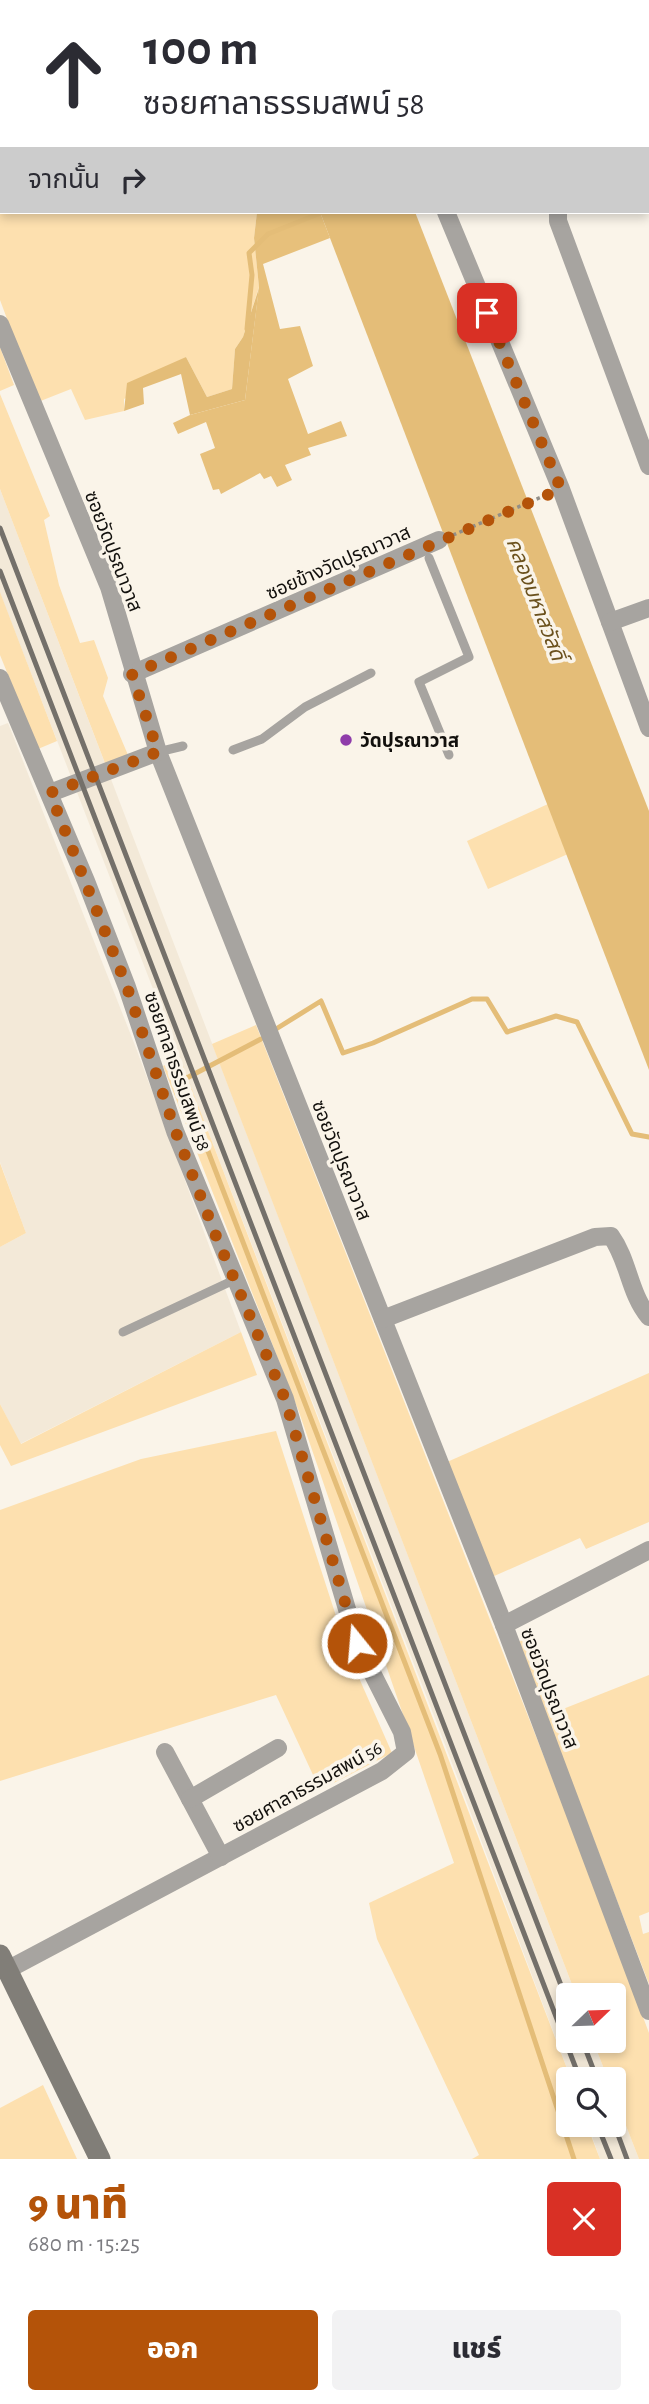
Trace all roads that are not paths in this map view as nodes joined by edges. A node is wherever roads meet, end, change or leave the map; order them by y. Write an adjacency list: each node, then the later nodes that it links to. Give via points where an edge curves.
1 (447, 214): 8 (street, via 554,492)
2 (558, 214): 4 (street)
3 (0, 324): 10 (street, ซอยวัดปุรณาวาส, via 109,587)
4 (649, 466)
5 (439, 540): 10 (street, ซอยข้างวัดปุรณาวาส)
6 (429, 558): 16 (lane, via 469,657 419,682)
7 (649, 608): 8 (street)
8 (610, 622): 12 (street)
9 (371, 673): 14 (lane, via 305,706 262,739)
10 (132, 674): 15 (street, ซอยวัดปุรณาวาส)
11 (0, 678): 17 (street, ซอยศาลาธรรมสพน์ 58)
12 (649, 728)
13 (183, 746): 15 (lane)
14 (233, 750)
15 (158, 752): 17 (street); 20 (street, ซอยวัดปุรณาวาส)
16 (449, 755)
17 (50, 793): 18 (street, ซอยศาลาธรรมสพน์ 58, via 127,987 175,1130)
18 (233, 1280): 21 (lane); 22 (street, ซอยศาลาธรรมสพน์ 58)
19 (649, 1317): 20 (street, via 637,1302 621,1250 611,1236 596,1237)
20 (383, 1319): 24 (street, ซอยวัดปุรณาวาส)
21 (123, 1332)
22 (285, 1399): 28 (street, ซอยศาลาธรรมสพน์ 56, via 357,1643 402,1732 406,1752 382,1771)
23 (649, 1550): 24 (street)
24 (504, 1625): 30 (street, ซอยวัดปุรณาวาส)
25 (278, 1748): 27 (street)
26 (165, 1752): 27 (street)
27 (190, 1799): 28 (street)
28 (221, 1857): 29 (street, ซอยศาลาธรรมสพน์ 56)
29 (3, 1962): 31 (street)
30 (649, 2011)
31 (100, 2159)

